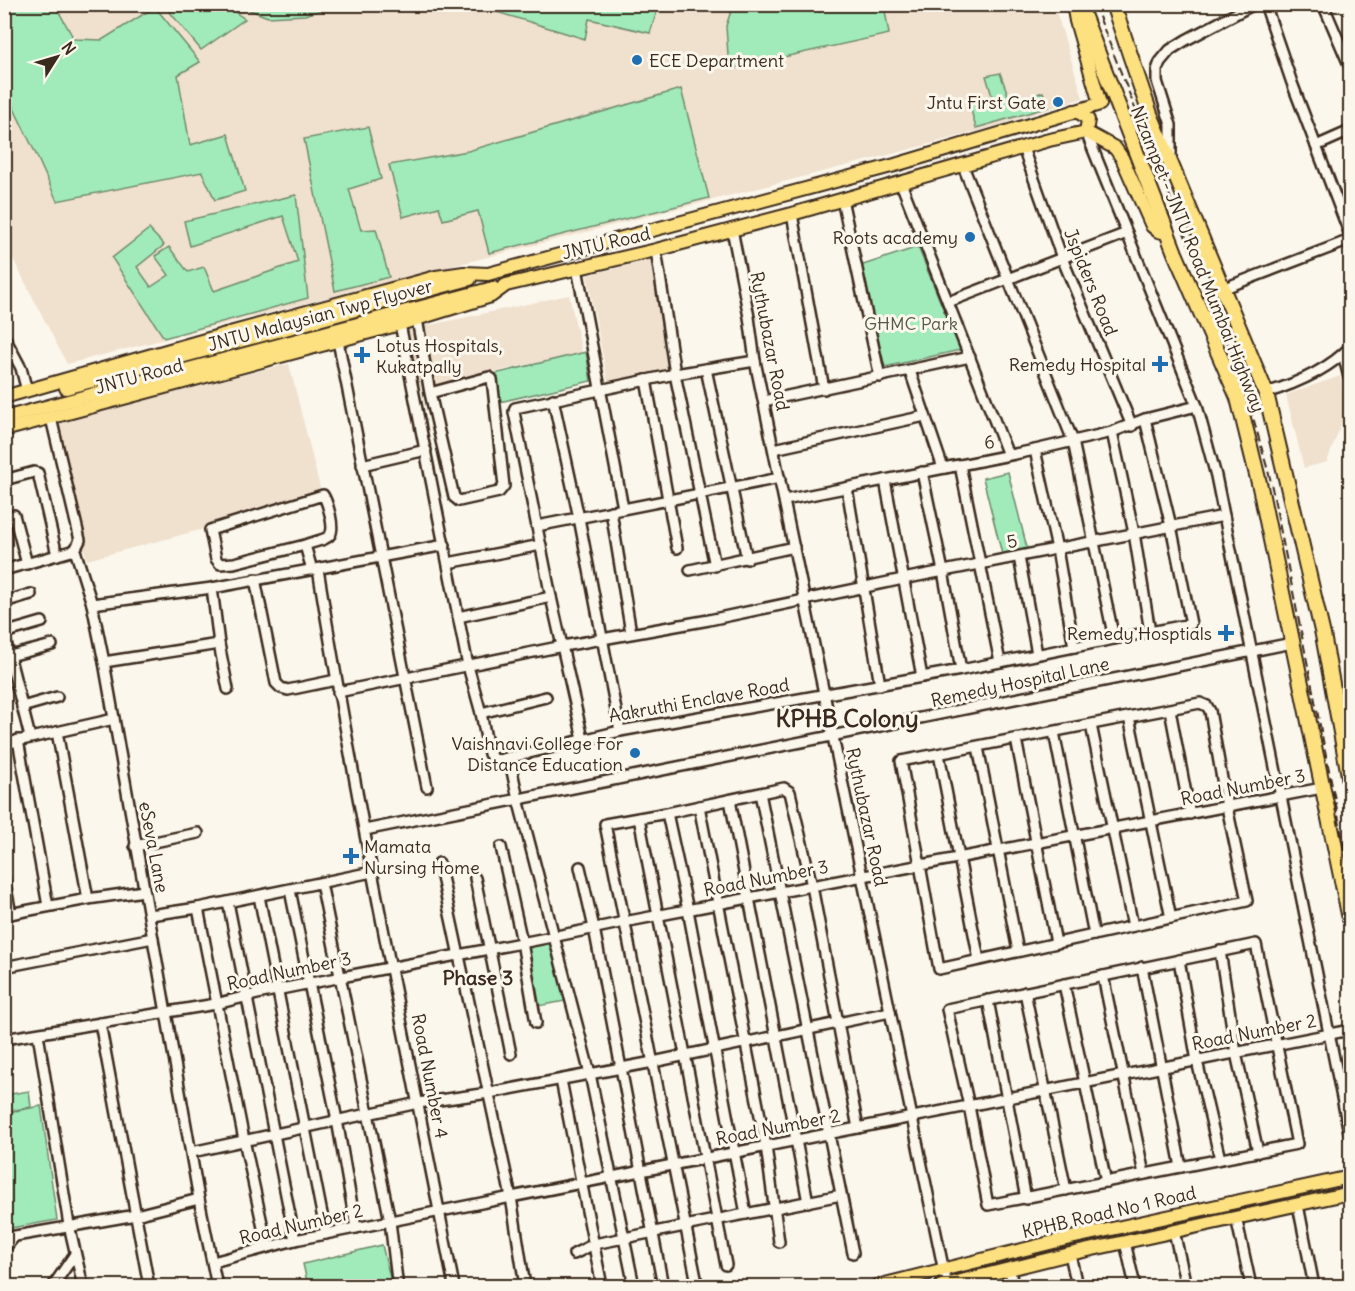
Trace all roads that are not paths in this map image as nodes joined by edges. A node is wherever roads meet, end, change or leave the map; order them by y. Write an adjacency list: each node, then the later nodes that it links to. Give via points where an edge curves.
1 (1073, 4): 8 (main road, JNTU Road, via 1100,104)
2 (1079, 4): 22 (highway, Nizampet - JNTU Road Mumbai Highway)
3 (1113, 4): 14 (highway, Nizampet - JNTU Road Mumbai Highway, via 1135,74)
4 (1254, 4): 14 (street, via 1178,45 1160,62 1157,81 1172,125)
5 (1265, 4): 11 (street)
6 (1323, 4): 7 (street)
7 (1350, 67)
8 (1074, 111): 9 (main road, via 1086,117); 13 (main road, JNTU Road)
9 (1086, 132): 12 (main road, JNTU Road); 21 (street); 22 (main road, via 1115,148 1152,226)
10 (1350, 132): 11 (street)
11 (1316, 146): 23 (street)
12 (1023, 148): 15 (main road, JNTU Road); 26 (street, Jspiders Road)
13 (936, 153): 16 (main road); 28 (main road, JNTU Road)
14 (1171, 164): 31 (highway, Nizampet - JNTU Road Mumbai Highway)
15 (963, 166): 16 (main road, JNTU Road); 29 (street)
16 (941, 172): 17 (main road, JNTU Road)
17 (901, 183): 18 (main road, JNTU Road); 32 (street)
18 (842, 199): 19 (main road, JNTU Road); 43 (street)
19 (792, 214): 20 (main road, JNTU Road); 47 (street)
20 (732, 229): 25 (main road, JNTU Road); 39 (street, Rythubazar Road)
21 (1127, 233): 26 (street); 55 (street)
22 (1168, 233): 75 (highway, Nizampet - JNTU Road Mumbai Highway, via 1238,398)
23 (1350, 235)
24 (1350, 240): 31 (street)
25 (656, 250): 27 (main road, JNTU Road); 42 (street)
26 (1062, 258): 29 (street); 60 (street, Jspiders Road)
27 (577, 268): 30 (main road, JNTU Road); 46 (street)
28 (488, 274): 48 (main road, JNTU Road, via 436,277); 54 (main road, JNTU Malaysian Twp Flyover)
29 (1007, 279): 32 (street); 63 (street)
30 (506, 285): 33 (main road, JNTU Road, via 491,296); 57 (main road, JNTU Malaysian Twp Flyover)
31 (1222, 289): 50 (highway, Nizampet - JNTU Road Mumbai Highway)
32 (948, 302): 38 (street)
33 (417, 319): 34 (main road, JNTU Road); 49 (street)
34 (400, 324): 36 (main road, JNTU Road); 65 (street)
35 (4, 336): 48 (street, via 21,368)
36 (338, 341): 58 (main road, JNTU Road); 68 (street)
37 (1347, 351): 45 (street); 50 (street, via 1325,366)
38 (970, 357): 41 (street); 67 (street)
39 (755, 361): 40 (street); 53 (street, Rythubazar Road)
40 (706, 369): 42 (street); 76 (street)
41 (910, 371): 43 (street); 56 (street)
42 (675, 374): 44 (street); 78 (street)
43 (880, 377): 47 (street)
44 (646, 380): 46 (street); 79 (street)
45 (1350, 381)
46 (600, 389): 52 (street); 82 (street)
47 (824, 389): 53 (street)
48 (27, 391): 51 (main road, JNTU Road)
49 (430, 393): 49 (street, via 454,496 459,501 499,492 504,486 492,379)
50 (1266, 393): 71 (highway, Nizampet - JNTU Road Mumbai Highway)
51 (4, 397)
52 (553, 399): 86 (street); 87 (street, via 520,406 514,412)
53 (764, 401): 64 (street, Rythubazar Road)
54 (4, 405)
55 (1197, 406): 59 (street, 6); 85 (street)
56 (925, 416): 64 (street); 69 (street)
57 (4, 418)
58 (51, 418): 61 (main road, JNTU Road); 97 (street, eSeva Lane, via 80,540)
59 (1145, 419): 60 (street, 6); 88 (street)
60 (1132, 426): 62 (street, 6)
61 (4, 430)
62 (1112, 432): 63 (street, 6); 89 (street)
63 (1073, 441): 66 (street, 6); 90 (street)
64 (774, 449): 72 (street, Rythubazar Road)
65 (426, 450): 68 (street); 92 (street)
66 (1035, 450): 67 (street, 6); 96 (street)
67 (1008, 455): 69 (street, 6)
68 (362, 465): 99 (street)
69 (943, 468): 70 (street, 6); 103 (street, via 960,465)
70 (922, 472): 74 (street, 6); 109 (street)
71 (1285, 476): 75 (highway, via 1277,486); 81 (highway, Nizampet - JNTU Road Mumbai Highway)
72 (780, 478): 76 (street); 80 (street, Rythubazar Road)
73 (4, 480): 98 (street, via 38,473)
74 (885, 480): 77 (street, 6); 111 (street)
75 (1260, 487): 81 (highway, Nizampet - JNTU Road Mumbai Highway)
76 (732, 488): 78 (street); 101 (street)
77 (848, 488): 80 (street, 6); 112 (street)
78 (701, 494): 79 (street); 105 (street)
79 (669, 499): 82 (street); 95 (street)
80 (785, 500): 94 (street, Rythubazar Road)
81 (1278, 507): 127 (highway, Nizampet - JNTU Road Mumbai Highway); 163 (highway, Nizampet - JNTU Road Mumbai Highway, via 1323,635)
82 (623, 508): 83 (street)
83 (611, 511): 86 (street); 122 (street)
84 (14, 515): 104 (street)
85 (1224, 516): 88 (street, 5); 131 (street)
86 (579, 518): 87 (street); 124 (street)
87 (537, 526): 93 (street)
88 (1171, 526): 89 (street, 5); 121 (street, Aakruthi Enclave Road, via 1191,624)
89 (1134, 533): 90 (street, 5); 121 (street)
90 (1095, 541): 96 (street, 5); 125 (street)
91 (305, 545): 91 (street, via 219,564 210,530 323,495 332,533); 107 (street, Road Number 4)
92 (445, 545): 99 (street); 102 (street)
93 (541, 545): 102 (street); 115 (street)
94 (794, 547): 101 (street); 116 (street, Rythubazar Road)
95 (677, 548)
96 (1057, 549): 100 (street, 5); 130 (street)
97 (75, 550): 98 (street); 118 (street, eSeva Lane)
98 (57, 555): 104 (street)
99 (381, 557): 107 (street); 139 (street)
100 (1019, 557): 103 (street, 5); 132 (street)
101 (747, 559): 105 (street)
102 (448, 563): 119 (street)
103 (982, 563): 109 (street, 5); 135 (street)
104 (27, 564): 106 (street)
105 (715, 566): 108 (street)
106 (4, 570)
107 (315, 570): 110 (street); 140 (street, Road Number 4)
108 (690, 570)
109 (943, 571): 111 (street, 5); 137 (street)
110 (255, 579): 113 (street); 140 (street, via 276,683 288,690)
111 (903, 579): 112 (street, 5); 138 (street)
112 (863, 587): 116 (street, 5); 141 (street)
113 (212, 588): 118 (street); 126 (street)
114 (32, 594): 117 (street)
115 (551, 597): 119 (street); 129 (street)
116 (805, 599): 122 (street, 5); 144 (street, Rythubazar Road)
117 (4, 602)
118 (92, 604): 134 (street, eSeva Lane)
119 (458, 617): 136 (street)
120 (42, 622): 123 (street)
121 (1150, 632): 125 (street, Aakruthi Enclave Road)
122 (631, 633): 124 (street, 5)
123 (4, 634): 133 (street)
124 (601, 639): 129 (street, 5); 153 (street)
125 (1114, 639): 130 (street, Aakruthi Enclave Road)
126 (219, 644): 134 (street); 142 (street)
127 (1292, 644): 131 (street, Remedy Hospital Lane); 168 (highway, Nizampet - JNTU Road Mumbai Highway)
128 (52, 645): 133 (street)
129 (563, 646): 136 (street, 5); 158 (street)
130 (1074, 647): 132 (street, Aakruthi Enclave Road)
131 (1251, 651): 156 (street, Remedy Hospital Lane); 170 (street)
132 (1037, 654): 135 (street, Aakruthi Enclave Road)
133 (10, 656): 147 (street)
134 (104, 662): 151 (street, eSeva Lane)
135 (1000, 662): 137 (street, Aakruthi Enclave Road)
136 (468, 666): 139 (street, 5); 149 (street)
137 (961, 670): 138 (street, Aakruthi Enclave Road)
138 (922, 677): 141 (street, Aakruthi Enclave Road)
139 (405, 678): 143 (street, 5); 167 (street)
140 (336, 680): 143 (street, Road Number 4)
141 (880, 685): 144 (street, Aakruthi Enclave Road)
142 (228, 689)
143 (338, 692): 180 (street, Road Number 4)
144 (824, 695): 153 (street, Aakruthi Enclave Road); 156 (street, Rythubazar Road)
145 (57, 697): 147 (street)
146 (546, 697): 149 (street)
147 (22, 707): 157 (street)
148 (1170, 710): 150 (street); 174 (street, via 1200,704 1210,711); 176 (street)
149 (481, 713): 165 (street, via 490,757)
150 (1129, 717): 152 (street); 178 (street)
151 (114, 719): 154 (street); 184 (street, eSeva Lane)
152 (1091, 725): 155 (street); 179 (street)
153 (620, 731): 158 (street, Aakruthi Enclave Road)
154 (57, 732): 157 (street); 202 (street)
155 (1054, 732): 159 (street); 182 (street)
156 (833, 736): 171 (street, Remedy Hospital Lane); 192 (street, Rythubazar Road)
157 (30, 737): 160 (street)
158 (583, 739): 165 (street, Aakruthi Enclave Road)
159 (1016, 739): 162 (street); 183 (street)
160 (18, 740): 161 (street); 205 (street)
161 (4, 744)
162 (978, 747): 164 (street); 186 (street)
163 (1347, 748): 166 (highway, Nizampet - JNTU Road Mumbai Highway)
164 (939, 754): 187 (street); 189 (street, via 901,761)
165 (509, 757): 171 (street)
166 (1350, 782)
167 (427, 787)
168 (1322, 788): 170 (street, Road Number 3); 212 (highway, Nizampet - JNTU Road Mumbai Highway)
169 (760, 794): 172 (street); 196 (street, via 784,788 790,792); 199 (street)
170 (1282, 796): 174 (street, Road Number 3); 247 (street)
171 (518, 799): 180 (street, Remedy Hospital Lane); 217 (street)
172 (730, 800): 173 (street); 201 (street)
173 (699, 806): 175 (street); 204 (street)
174 (1227, 807): 176 (street, Road Number 3); 211 (street, via 1247,901)
175 (667, 813): 177 (street); 207 (street)
176 (1190, 813): 178 (street, Road Number 3)
177 (639, 818): 210 (street); 213 (street, via 604,824)
178 (1150, 821): 179 (street, Road Number 3); 211 (street)
179 (1113, 829): 182 (street, Road Number 3); 214 (street)
180 (365, 830): 191 (street, Road Number 4)
181 (198, 833): 184 (street)
182 (1075, 836): 183 (street, Road Number 3); 216 (street)
183 (1037, 843): 186 (street, Road Number 3); 220 (street)
184 (135, 846): 198 (street, eSeva Lane)
185 (501, 847): 219 (street)
186 (998, 850): 187 (street, Road Number 3); 222 (street)
187 (959, 858): 189 (street, Road Number 3); 225 (street)
188 (439, 863): 224 (street)
189 (921, 866): 192 (street, Road Number 3); 225 (street, via 939,969)
190 (580, 867): 215 (street)
191 (372, 872): 195 (street); 227 (street, Road Number 4)
192 (862, 877): 196 (street, Road Number 3); 240 (street, Rythubazar Road)
193 (4, 878): 208 (street)
194 (475, 878): 221 (street)
195 (321, 884): 197 (street); 231 (street)
196 (812, 886): 199 (street, Road Number 3); 243 (street)
197 (290, 890): 200 (street); 232 (street)
198 (144, 891): 202 (street); 209 (street, eSeva Lane)
199 (780, 892): 201 (street, Road Number 3); 244 (street)
200 (259, 896): 203 (street); 234 (street)
201 (750, 898): 204 (street, Road Number 3); 248 (street)
202 (88, 899): 205 (street)
203 (228, 902): 206 (street); 236 (street)
204 (720, 904): 207 (street, Road Number 3); 250 (street)
205 (48, 906): 208 (street)
206 (198, 908): 209 (street); 238 (street, Road Number 3)
207 (688, 910): 210 (street, Road Number 3); 252 (street)
208 (8, 915)
209 (150, 915): 218 (street, eSeva Lane)
210 (657, 916): 213 (street, Road Number 3); 255 (street)
211 (1171, 918): 214 (street)
212 (1350, 919)
213 (624, 922): 215 (street, Road Number 3); 257 (street)
214 (1134, 926): 216 (street)
215 (594, 928): 217 (street, Road Number 3); 259 (street)
216 (1094, 935): 220 (street)
217 (555, 937): 219 (street, Road Number 3); 260 (street)
218 (153, 938): 228 (street); 239 (street, eSeva Lane)
219 (522, 942): 221 (street, Road Number 3); 242 (street)
220 (1056, 943): 222 (street)
221 (489, 948): 224 (street, Road Number 3); 254 (street)
222 (1018, 951): 225 (street)
223 (1220, 951): 226 (street); 251 (street, via 1256,944); 253 (street)
224 (458, 954): 227 (street, Road Number 3); 265 (street)
225 (979, 960)
226 (1179, 960): 229 (street); 256 (street)
227 (392, 966): 231 (street, Road Number 3); 267 (street, Road Number 4)
228 (4, 967)
229 (1142, 968): 230 (street); 258 (street)
230 (1103, 976): 233 (street); 261 (street)
231 (339, 978): 232 (street, Road Number 3); 269 (street)
232 (309, 983): 234 (street, Road Number 3); 271 (street)
233 (1064, 984): 235 (street); 263 (street)
234 (278, 989): 236 (street, Road Number 3); 272 (street)
235 (1025, 992): 237 (street); 264 (street)
236 (248, 995): 238 (street, Road Number 3); 274 (street)
237 (988, 1000): 266 (street); 268 (street, via 947,1009)
238 (216, 1004): 239 (street, Road Number 3); 277 (street, Road Number 3)
239 (165, 1012): 241 (street, Road Number 3); 280 (street, eSeva Lane)
240 (890, 1012): 243 (street); 270 (street, Rythubazar Road)
241 (100, 1023): 246 (street, Road Number 3); 304 (street)
242 (536, 1023)
243 (838, 1023): 244 (street); 273 (street)
244 (808, 1029): 248 (street); 275 (street)
245 (1350, 1030): 247 (street, Road Number 2)
246 (38, 1034): 249 (street, Road Number 3); 308 (street)
247 (1331, 1034): 251 (street, Road Number 2); 276 (street)
248 (776, 1036): 250 (street); 278 (street)
249 (4, 1039)
250 (746, 1042): 252 (street); 279 (street)
251 (1277, 1045): 253 (street, Road Number 2); 282 (street, via 1298,1142)
252 (715, 1050): 255 (street); 281 (street)
253 (1236, 1053): 256 (street, Road Number 2); 282 (street)
254 (511, 1054)
255 (685, 1056): 257 (street); 283 (street)
256 (1197, 1061): 258 (street, Road Number 2); 284 (street)
257 (653, 1062): 259 (street); 285 (street)
258 (1162, 1067): 261 (street, Road Number 2); 286 (street)
259 (622, 1068): 260 (street); 287 (street)
260 (590, 1074): 262 (street); 289 (street)
261 (1124, 1075): 263 (street, Road Number 2); 288 (street)
262 (561, 1080): 265 (street); 292 (street)
263 (1085, 1083): 264 (street, Road Number 2); 291 (street)
264 (1045, 1091): 266 (street, Road Number 2); 293 (street)
265 (489, 1093): 267 (street); 296 (street)
266 (1006, 1098): 268 (street, Road Number 2); 298 (street)
267 (418, 1103): 269 (street); 302 (street, Road Number 4)
268 (969, 1106): 270 (street, Road Number 2); 298 (street, via 988,1205)
269 (368, 1114): 271 (street); 307 (street)
270 (912, 1117): 273 (street, Road Number 2); 328 (street, Rythubazar Road)
271 (337, 1120): 272 (street); 310 (street)
272 (306, 1127): 274 (street); 313 (street)
273 (858, 1128): 275 (street, Road Number 2)
274 (275, 1134): 277 (street); 316 (street)
275 (829, 1134): 278 (street, Road Number 2); 295 (street)
276 (1350, 1137)
277 (244, 1140): 280 (street); 320 (street, Road Number 3)
278 (796, 1140): 279 (street, Road Number 2); 299 (street)
279 (766, 1146): 281 (street, Road Number 2); 301 (street)
280 (192, 1152): 297 (street, eSeva Lane)
281 (735, 1152): 283 (street, Road Number 2); 303 (street)
282 (1258, 1152): 284 (street)
283 (705, 1158): 285 (street, Road Number 2); 306 (street)
284 (1220, 1159): 286 (street)
285 (674, 1165): 287 (street, Road Number 2); 309 (street)
286 (1181, 1167): 288 (street)
287 (642, 1171): 289 (street, Road Number 2); 312 (street)
288 (1144, 1174): 291 (street)
289 (611, 1177): 292 (street, Road Number 2); 315 (street)
290 (1350, 1177): 328 (main road, KPHB Road No 1 Road)
291 (1106, 1182): 293 (street)
292 (582, 1183): 296 (street, Road Number 2); 319 (street)
293 (1066, 1190): 298 (street)
294 (1350, 1193): 300 (main road, KPHB Road No 1 Road)
295 (841, 1195): 299 (street); 322 (street)
296 (511, 1197): 302 (street, Road Number 2); 339 (street)
297 (199, 1199): 304 (street); 326 (street, eSeva Lane)
298 (1026, 1199)
299 (808, 1202): 301 (street)
300 (1298, 1204): 305 (main road, KPHB Road No 1 Road); 333 (street)
301 (774, 1209): 303 (street); 317 (street)
302 (439, 1211): 307 (street, Road Number 2); 338 (street, Road Number 4)
303 (746, 1214): 306 (street)
304 (136, 1215): 308 (street); 336 (street)
305 (1236, 1217): 311 (main road, KPHB Road No 1 Road); 348 (street)
306 (717, 1220): 309 (street); 327 (street)
307 (390, 1221): 310 (street, Road Number 2); 330 (street)
308 (69, 1225): 314 (street); 323 (street)
309 (686, 1226): 312 (street); 331 (street)
310 (356, 1228): 313 (street, Road Number 2)
311 (1174, 1231): 318 (main road, KPHB Road No 1 Road); 347 (street)
312 (654, 1232): 315 (street); 342 (street)
313 (326, 1234): 316 (street, Road Number 2)
314 (9, 1237): 321 (street)
315 (624, 1238): 319 (street); 341 (street)
316 (295, 1240): 320 (street, Road Number 2)
317 (779, 1242)
318 (1125, 1242): 325 (main road, KPHB Road No 1 Road); 346 (street)
319 (594, 1244): 324 (street); 340 (street)
320 (267, 1246): 326 (street, Road Number 2)
321 (4, 1250)
322 (853, 1253)
323 (75, 1254): 334 (street); 335 (street)
324 (574, 1254)
325 (1070, 1254): 329 (main road, KPHB Road No 1 Road); 345 (street)
326 (213, 1262): 337 (street, eSeva Lane)
327 (726, 1265)
328 (943, 1270): 332 (street, Rythubazar Road); 343 (main road, KPHB Road No 1 Road)
329 (1010, 1270): 332 (main road, KPHB Road No 1 Road); 344 (street)
330 (397, 1280)
331 (697, 1283)
332 (945, 1286)
333 (1314, 1286)
334 (52, 1287)
335 (83, 1287)
336 (149, 1287)
337 (217, 1287)
338 (454, 1287)
339 (525, 1287)
340 (602, 1287)
341 (634, 1287)
342 (663, 1287)
343 (877, 1287)
344 (1013, 1287)
345 (1077, 1287)
346 (1135, 1287)
347 (1186, 1287)
348 (1251, 1287)

